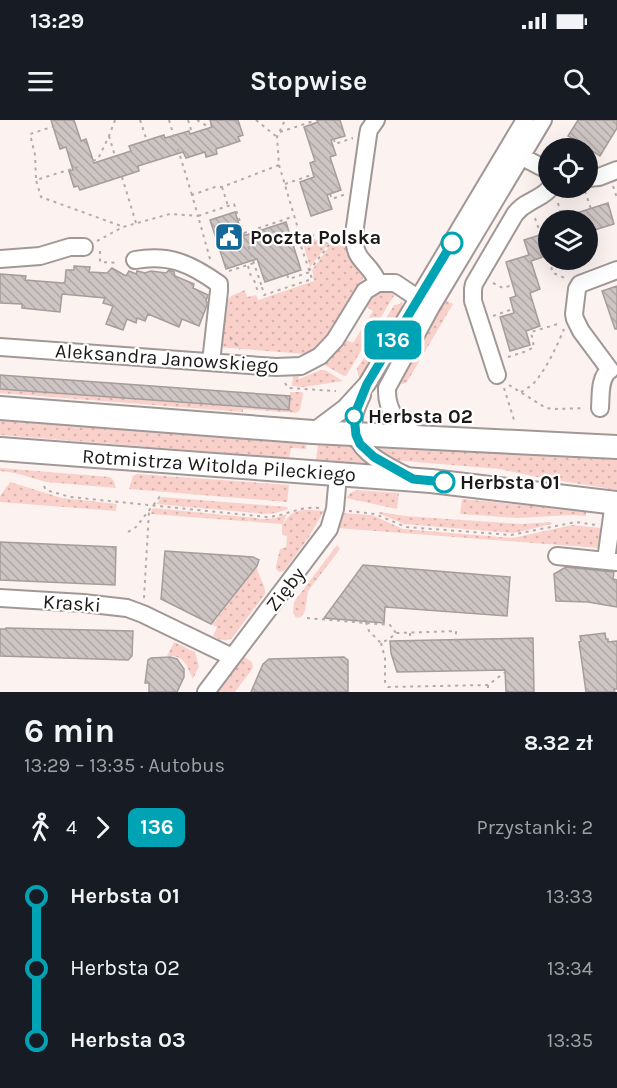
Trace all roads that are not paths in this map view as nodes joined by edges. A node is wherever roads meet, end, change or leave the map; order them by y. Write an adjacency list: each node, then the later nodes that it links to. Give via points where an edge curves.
1 (376, 120): 13 (street, via 369,129 354,246)
2 (525, 120): 4 (street)
3 (543, 120): 4 (street)
4 (514, 153): 5 (street); 14 (street)
5 (538, 165)
6 (617, 170): 7 (street)
7 (598, 177)
8 (539, 198): 17 (street, via 515,214 474,284 473,301)
9 (84, 248): 10 (street)
10 (0, 258)
11 (135, 260): 16 (street, via 182,262 224,278)
12 (617, 270): 18 (street, via 580,284 571,320)
13 (378, 283): 14 (street, via 395,283); 16 (street, Aleksandra Janowskiego, via 365,291 335,340 307,364 276,367)
14 (424, 303): 19 (street); 24 (street, via 387,387 393,416)
15 (0, 347): 16 (street, Aleksandra Janowskiego)
16 (211, 362)
17 (495, 368)
18 (613, 374): 21 (street, via 606,372 603,377)
19 (367, 384): 22 (street, via 345,408); 23 (street, via 354,416)
20 (0, 408): 22 (main road, Rotmistrza Witolda Pileckiego)
21 (594, 408)
22 (313, 432): 23 (main road, Rotmistrza Witolda Pileckiego)
23 (356, 435): 24 (main road, Rotmistrza Witolda Pileckiego); 28 (street, via 374,457)
24 (420, 437): 25 (main road, Rotmistrza Witolda Pileckiego)
25 (617, 447)
26 (0, 449): 27 (main road, Rotmistrza Witolda Pileckiego)
27 (338, 475): 28 (main road, Rotmistrza Witolda Pileckiego); 33 (street, Zięby, via 329,529)
28 (413, 479): 29 (main road, Rotmistrza Witolda Pileckiego)
29 (616, 502): 31 (street, via 611,527)
30 (556, 556): 31 (street)
31 (612, 561)
32 (0, 598): 33 (street, Kraski, via 144,610)
33 (232, 657): 34 (street, Zięby)
34 (206, 692)

